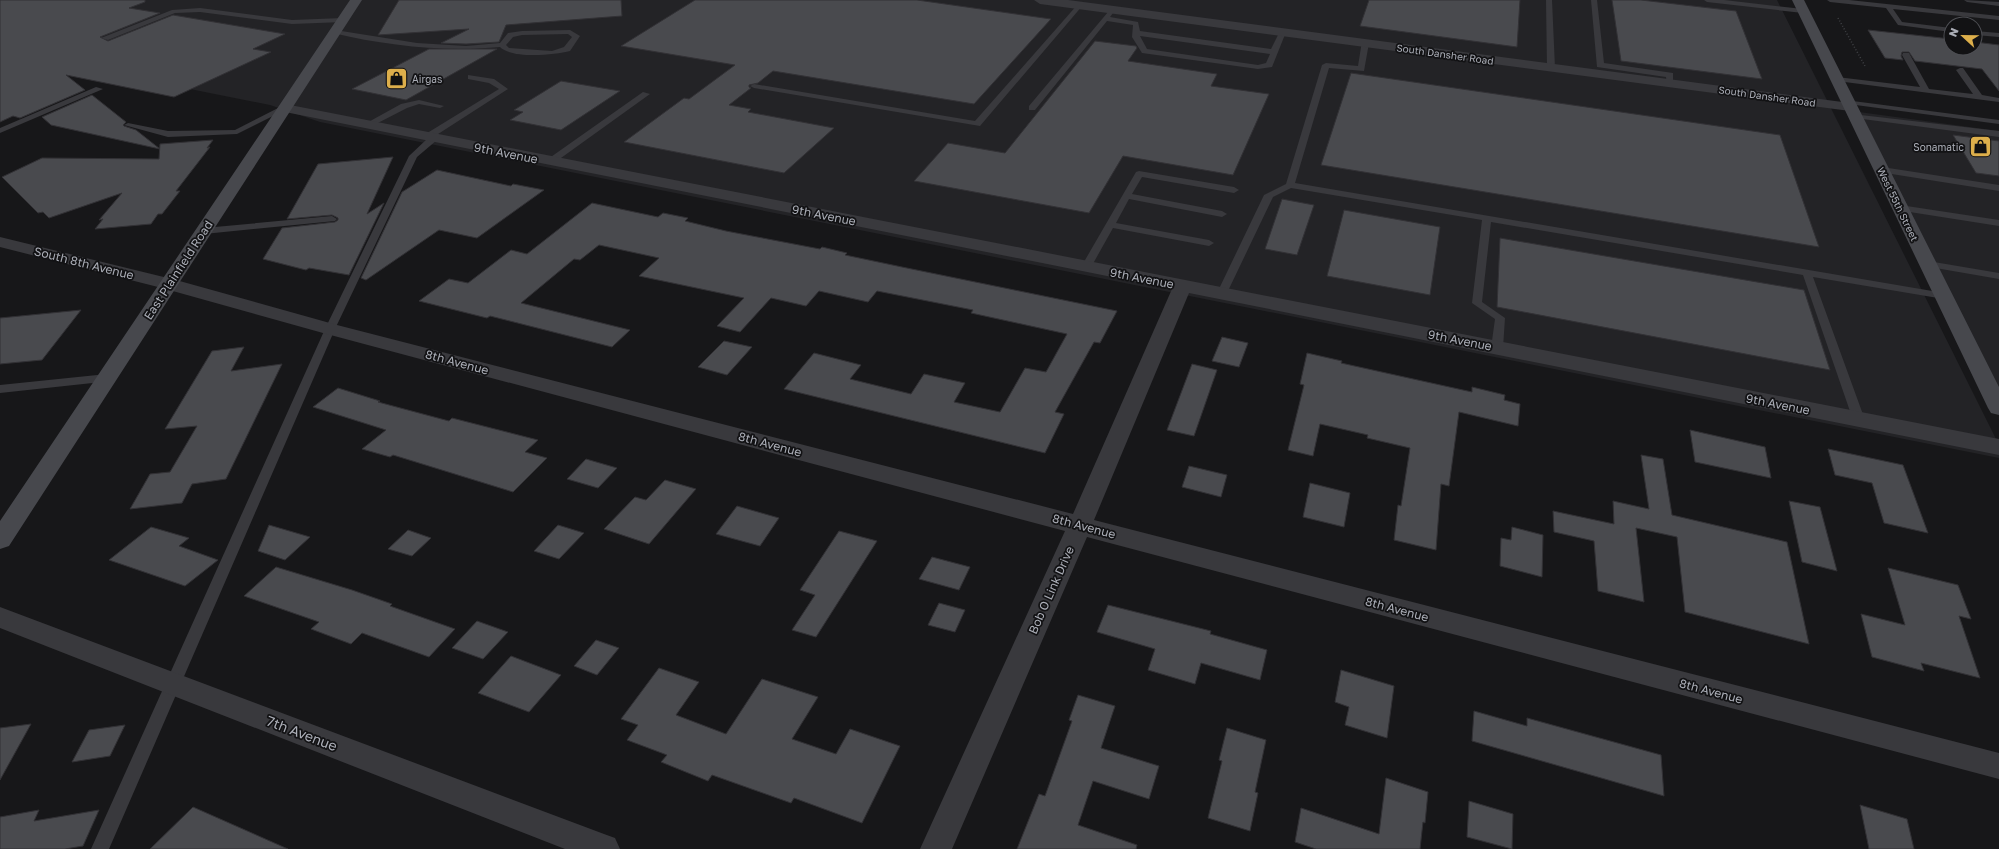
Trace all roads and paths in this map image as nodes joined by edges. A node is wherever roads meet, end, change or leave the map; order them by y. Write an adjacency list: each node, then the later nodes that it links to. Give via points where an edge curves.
1 (356, 0): 15 (main road, East Plainfield Road)
2 (1040, 0): 9 (street, South Dansher Road)
3 (1549, 0): 26 (lane)
4 (1594, 0): 30 (lane, via 1600,65 1670,75)
5 (1706, 0): 10 (lane)
6 (1830, 0): 11 (lane)
7 (1967, 0): 8 (lane)
8 (1999, 4)
9 (1080, 5): 12 (street, South Dansher Road); 32 (lane, via 977,124)
10 (1800, 6): 29 (main road, West 55th Street)
11 (1888, 6): 14 (lane); 16 (lane, via 1900,24)
12 (1109, 14): 17 (street, South Dansher Road); 18 (lane, via 1136,23); 40 (lane)
13 (1838, 17): 31 (path)
14 (1999, 18)
15 (339, 26): 21 (lane, via 200,10 174,11); 23 (lane, via 417,45 466,48); 39 (main road, East Plainfield Road)
16 (1943, 29)
17 (1282, 32): 22 (street, South Dansher Road); 24 (lane)
18 (1136, 33): 24 (lane); 24 (lane, via 1145,51 1250,66 1269,65)
19 (1983, 34): 20 (lane)
20 (1999, 35)
21 (105, 38)
22 (1365, 43): 26 (street, South Dansher Road); 50 (lane, via 1361,69 1326,65)
23 (502, 45): 23 (lane, via 511,36 522,33 570,32 576,36 567,49 552,53 507,50)
24 (1274, 52)
25 (1906, 54): 34 (lane)
26 (1551, 68): 30 (street, South Dansher Road)
27 (1960, 70): 36 (lane)
28 (471, 77): 47 (lane, via 491,81 504,89)
29 (1837, 79): 31 (lane); 41 (main road, West 55th Street)
30 (1670, 83): 41 (street, South Dansher Road)
31 (1875, 84): 34 (lane)
32 (754, 86)
33 (99, 89): 45 (lane)
34 (1926, 91): 36 (lane)
35 (646, 94): 48 (lane)
36 (1980, 98): 37 (lane)
37 (1999, 100)
38 (440, 106): 44 (lane, via 419,102 404,106)
39 (285, 108): 43 (lane, via 251,122 237,132 168,134); 44 (street, 9th Avenue); 60 (main road, East Plainfield Road)
40 (1032, 108)
41 (1851, 108): 42 (lane); 46 (lane); 49 (main road, West 55th Street)
42 (1999, 122)
43 (128, 125)
44 (367, 125): 47 (street, 9th Avenue)
45 (0, 131)
46 (1999, 134)
47 (430, 138): 48 (street, 9th Avenue); 71 (lane, via 413,156)
48 (551, 161): 64 (street, 9th Avenue)
49 (1882, 170): 51 (lane); 54 (main road, West 55th Street)
50 (1290, 186): 57 (lane); 69 (lane, via 1269,195)
51 (1999, 188)
52 (1234, 190): 53 (lane, via 1139,174)
53 (1126, 196): 55 (lane); 59 (lane)
54 (1900, 208): 58 (lane); 63 (main road, West 55th Street)
55 (1222, 214)
56 (332, 219): 60 (lane)
57 (1488, 219): 65 (lane); 72 (lane, via 1477,303 1500,318)
58 (1999, 224)
59 (1110, 225): 62 (lane); 64 (lane)
60 (204, 230): 67 (main road, East Plainfield Road)
61 (0, 242): 67 (street, South 8th Avenue)
62 (1209, 243)
63 (1928, 264): 66 (lane); 70 (main road, West 55th Street)
64 (1086, 267): 68 (street, 9th Avenue)
65 (1807, 273): 70 (lane); 76 (lane)
66 (1999, 276)
67 (169, 284): 71 (street, 8th Avenue); 73 (main road, East Plainfield Road)
68 (1183, 286): 69 (street, 9th Avenue); 78 (street, Bob O Link Drive)
69 (1222, 293): 72 (street, 9th Avenue)
70 (1944, 296): 75 (main road, West 55th Street)
71 (330, 329): 78 (street, 8th Avenue); 81 (lane)
72 (1497, 348): 76 (street, 9th Avenue)
73 (107, 378): 74 (lane); 79 (main road, East Plainfield Road)
74 (0, 389)
75 (1999, 408)
76 (1859, 420): 77 (street, 9th Avenue)
77 (1999, 447)
78 (1080, 525): 82 (street, 8th Avenue); 85 (street, Bob O Link Drive)
79 (0, 540)
80 (0, 617): 81 (street, 7th Avenue)
81 (173, 683): 83 (lane); 84 (street, 7th Avenue)
82 (1999, 766)
83 (100, 849)
84 (604, 849)
85 (936, 849)

